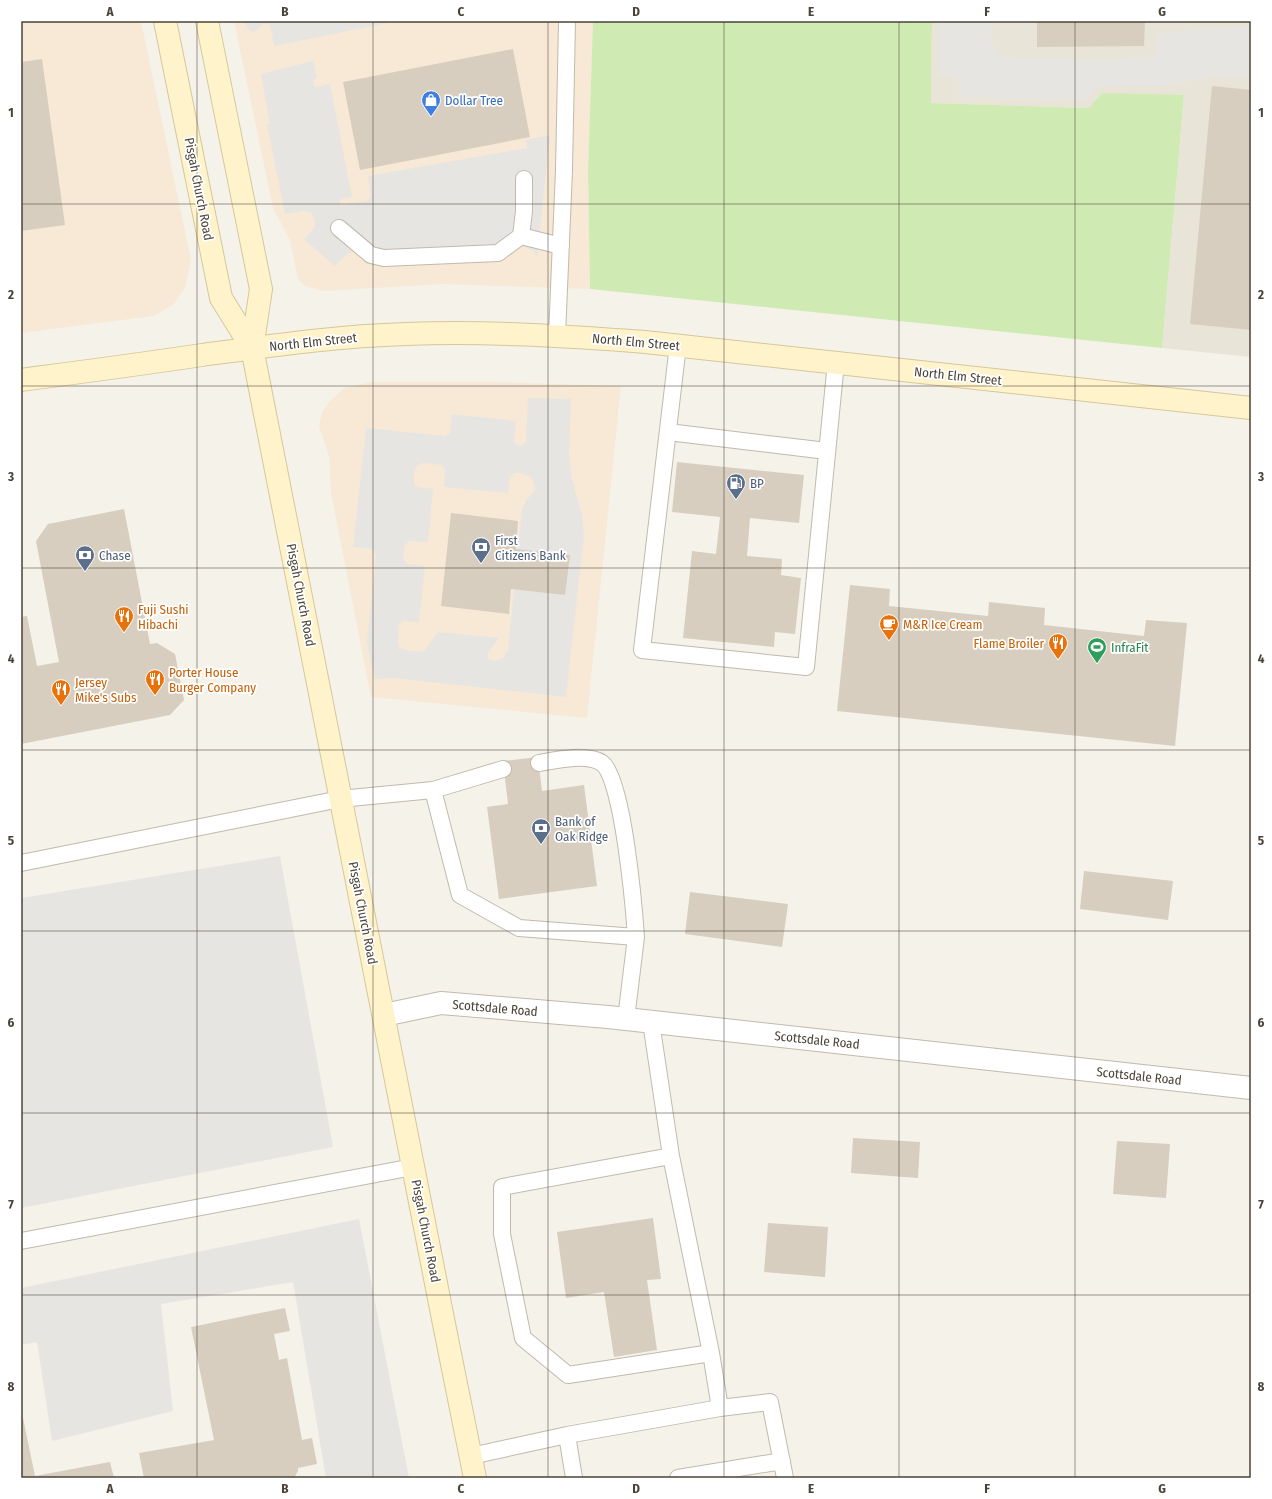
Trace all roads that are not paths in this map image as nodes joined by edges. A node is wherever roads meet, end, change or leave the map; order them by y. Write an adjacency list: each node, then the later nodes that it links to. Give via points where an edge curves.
1 (165, 21): 10 (main road, Pisgah Church Road, via 221,298)
2 (207, 21): 10 (main road, Pisgah Church Road, via 261,289)
3 (567, 21): 7 (lane)
4 (524, 179): 6 (lane)
5 (339, 228): 6 (lane, via 371,255 384,258 498,253)
6 (521, 236): 7 (lane)
7 (561, 246): 8 (lane)
8 (557, 336): 9 (main road, North Elm Street); 10 (main road, North Elm Street, via 405,334)
9 (678, 345): 11 (main road, North Elm Street); 14 (lane)
10 (252, 348): 12 (main road, North Elm Street); 19 (main road, Pisgah Church Road)
11 (836, 362): 13 (main road, North Elm Street); 15 (lane)
12 (21, 380)
13 (1251, 408)
14 (668, 432): 15 (lane); 15 (lane, via 642,650 806,667)
15 (827, 451)
16 (539, 763): 21 (lane, via 578,757 602,763 612,777 633,891)
17 (503, 769): 18 (lane)
18 (433, 790): 19 (lane); 21 (lane, via 460,895 518,928)
19 (340, 799): 20 (lane); 22 (main road, Pisgah Church Road)
20 (21, 863)
21 (636, 937): 23 (lane)
22 (384, 1015): 23 (street, Scottsdale Road, via 440,1003); 27 (main road, Pisgah Church Road)
23 (626, 1019): 24 (street, Scottsdale Road)
24 (651, 1022): 25 (street, Scottsdale Road); 26 (lane)
25 (1251, 1088)
26 (671, 1156): 29 (lane); 29 (lane, via 502,1187 502,1234 523,1338 568,1375)
27 (413, 1167): 28 (lane); 32 (main road, Pisgah Church Road)
28 (21, 1241)
29 (711, 1353): 30 (lane)
30 (720, 1408): 31 (lane); 33 (lane, via 770,1402)
31 (567, 1435): 32 (lane); 35 (lane)
32 (471, 1456): 34 (main road, Pisgah Church Road)
33 (782, 1461): 36 (lane); 37 (lane)
34 (475, 1478)
35 (574, 1478)
36 (678, 1478)
37 (785, 1478)

